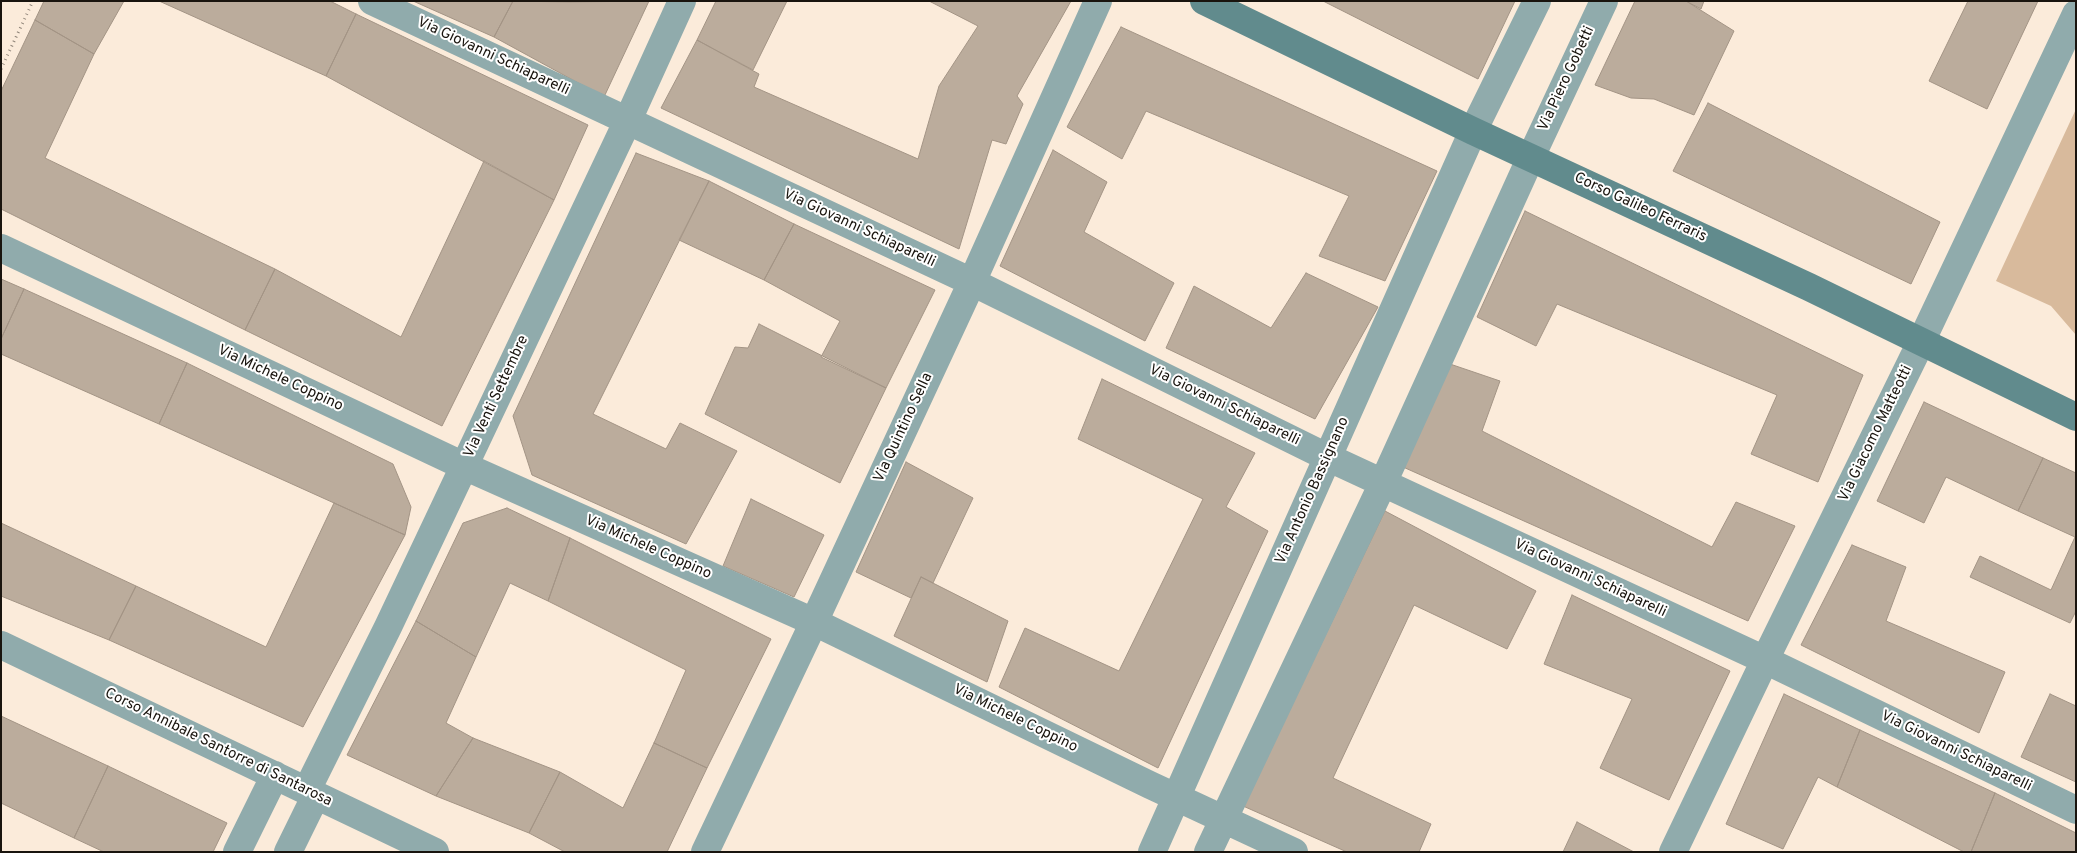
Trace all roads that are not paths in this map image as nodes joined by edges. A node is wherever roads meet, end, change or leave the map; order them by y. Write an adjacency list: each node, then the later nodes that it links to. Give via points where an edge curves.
1 (372, 1): 8 (street, Via Giovanni Schiaparelli)
2 (682, 1): 8 (street, Via Venti Settembre)
3 (1098, 1): 12 (street, Via Quintino Sella)
4 (1204, 1): 9 (street, Corso Galileo Ferraris)
5 (1537, 1): 9 (street)
6 (1604, 1): 10 (street, Via Piero Gobetti)
7 (2076, 14): 13 (street, Via Giacomo Matteotti)
8 (628, 120): 12 (street, Via Giovanni Schiaparelli); 16 (street, Via Venti Settembre)
9 (1473, 131): 10 (street, Corso Galileo Ferraris); 15 (street, Via Antonio Bassignano)
10 (1531, 157): 13 (street, Corso Galileo Ferraris); 17 (street)
11 (1, 248): 16 (street, Via Michele Coppino)
12 (972, 282): 15 (street, Via Giovanni Schiaparelli); 18 (street, Via Quintino Sella)
13 (1922, 342): 14 (street, Corso Galileo Ferraris); 20 (street, Via Giacomo Matteotti)
14 (2076, 417)
15 (1327, 457): 17 (street, Via Giovanni Schiaparelli); 23 (street, Via Antonio Bassignano)
16 (464, 466): 18 (street, Via Michele Coppino); 22 (street, Via Venti Settembre)
17 (1384, 483): 20 (street, Via Giovanni Schiaparelli); 25 (street)
18 (814, 622): 23 (street, Via Michele Coppino); 29 (street, Via Quintino Sella)
19 (1, 645): 21 (street, Corso Annibale Santorre di Santarosa)
20 (1765, 660): 24 (street, Via Giovanni Schiaparelli); 33 (street, Via Giacomo Matteotti)
21 (274, 775): 22 (street, Corso Annibale Santorre di Santarosa); 26 (street)
22 (311, 792): 27 (street, Via Venti Settembre); 28 (street, Corso Annibale Santorre di Santarosa)
23 (1177, 798): 25 (street, Via Michele Coppino); 30 (street, Via Antonio Bassignano)
24 (2076, 810)
25 (1223, 819): 31 (street); 32 (street, Via Michele Coppino)
26 (237, 852)
27 (288, 852)
28 (434, 852)
29 (705, 852)
30 (1152, 852)
31 (1208, 852)
32 (1294, 852)
33 (1673, 852)

